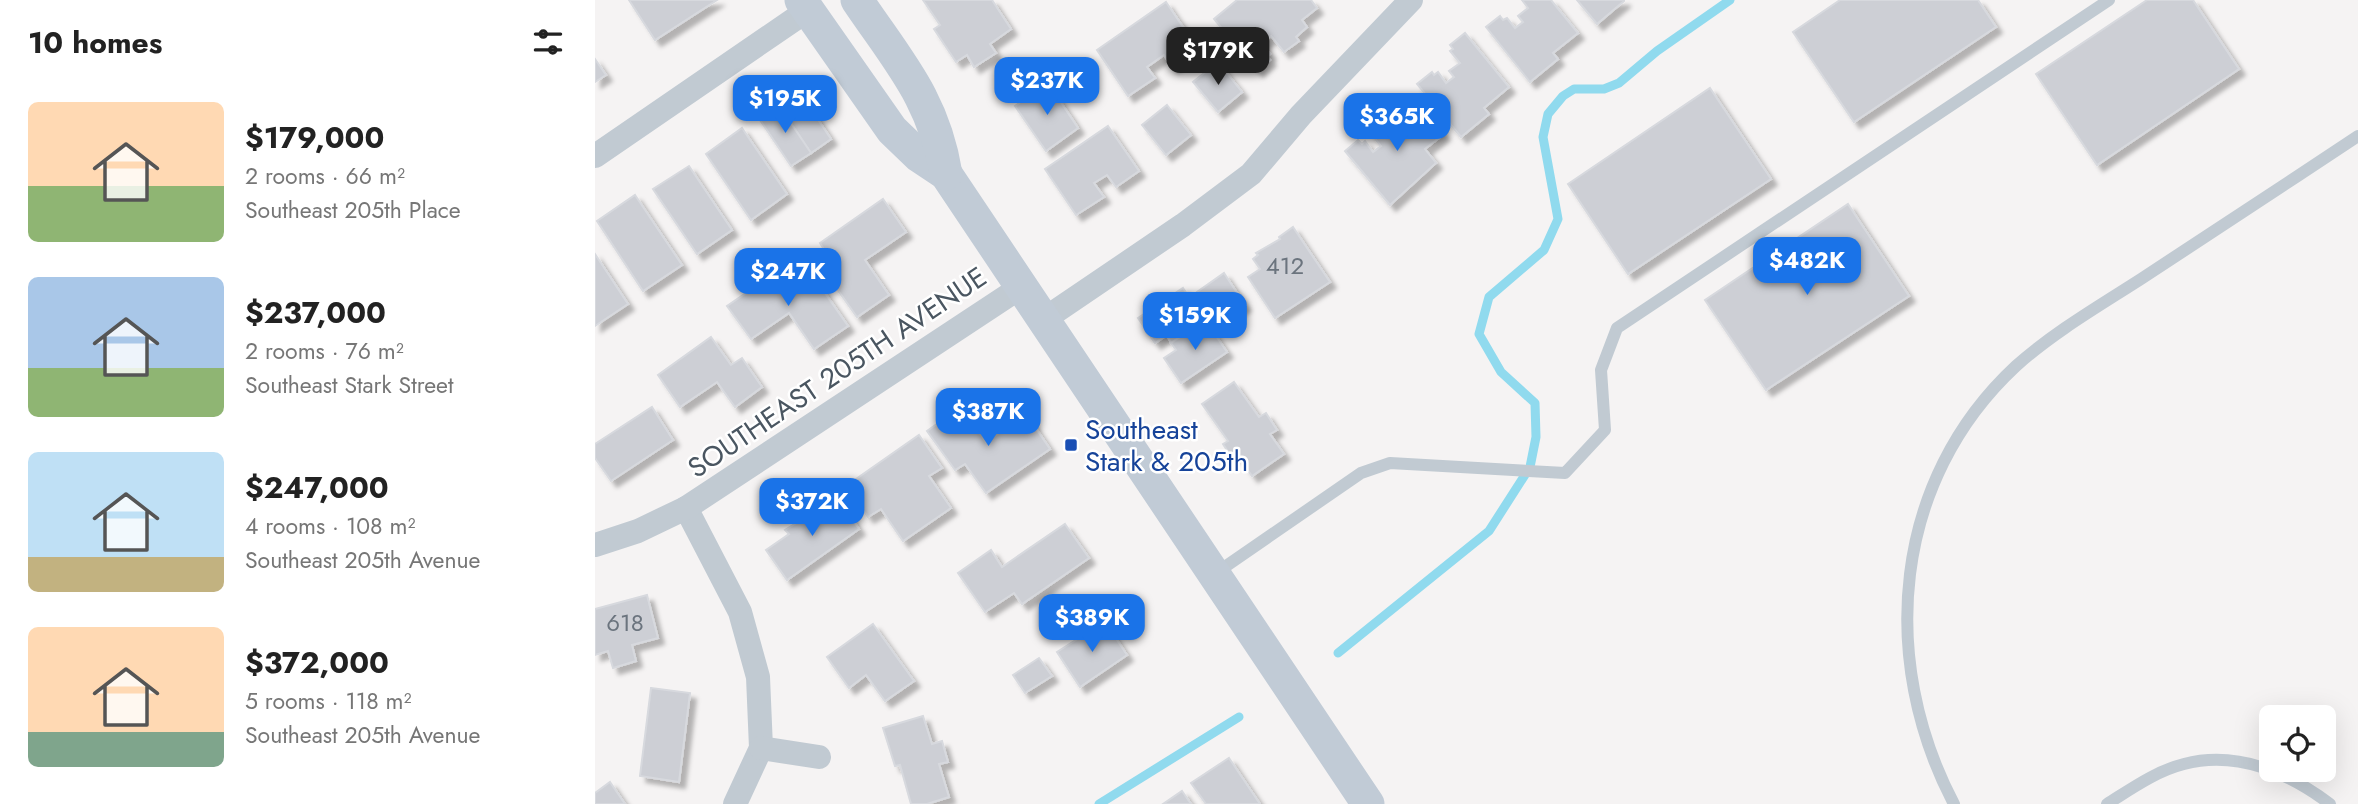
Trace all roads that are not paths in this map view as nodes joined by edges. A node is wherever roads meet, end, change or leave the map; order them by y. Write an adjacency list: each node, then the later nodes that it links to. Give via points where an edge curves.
1 (857, 0): 7 (main road, via 927,106 941,142)
2 (1411, 0): 9 (street, via 1251,174)
3 (2109, 0): 12 (lane, via 1617,328 1601,370 1605,429 1565,473 1390,463 1361,473)
4 (804, 5): 6 (street); 7 (main road, via 892,130)
5 (2358, 136): 17 (lane, via 2067,326 2015,367 1976,412 1950,453 1921,519 1909,569 1905,625 1911,685 1925,739)
6 (595, 156)
7 (946, 174): 8 (main road)
8 (1021, 286): 9 (main road); 10 (street, SOUTHEAST 205TH AVENUE)
9 (1043, 320): 12 (main road)
10 (686, 508): 11 (street, SOUTHEAST 205TH AVENUE); 13 (street, via 740,612 758,677)
11 (595, 545)
12 (1214, 575): 16 (main road)
13 (761, 748): 14 (street); 15 (street)
14 (819, 757)
15 (735, 804)
16 (1368, 804)
17 (1954, 804)
18 (2107, 804): 19 (lane, via 2185,764 2225,761 2260,766 2298,780)
19 (2330, 804)

